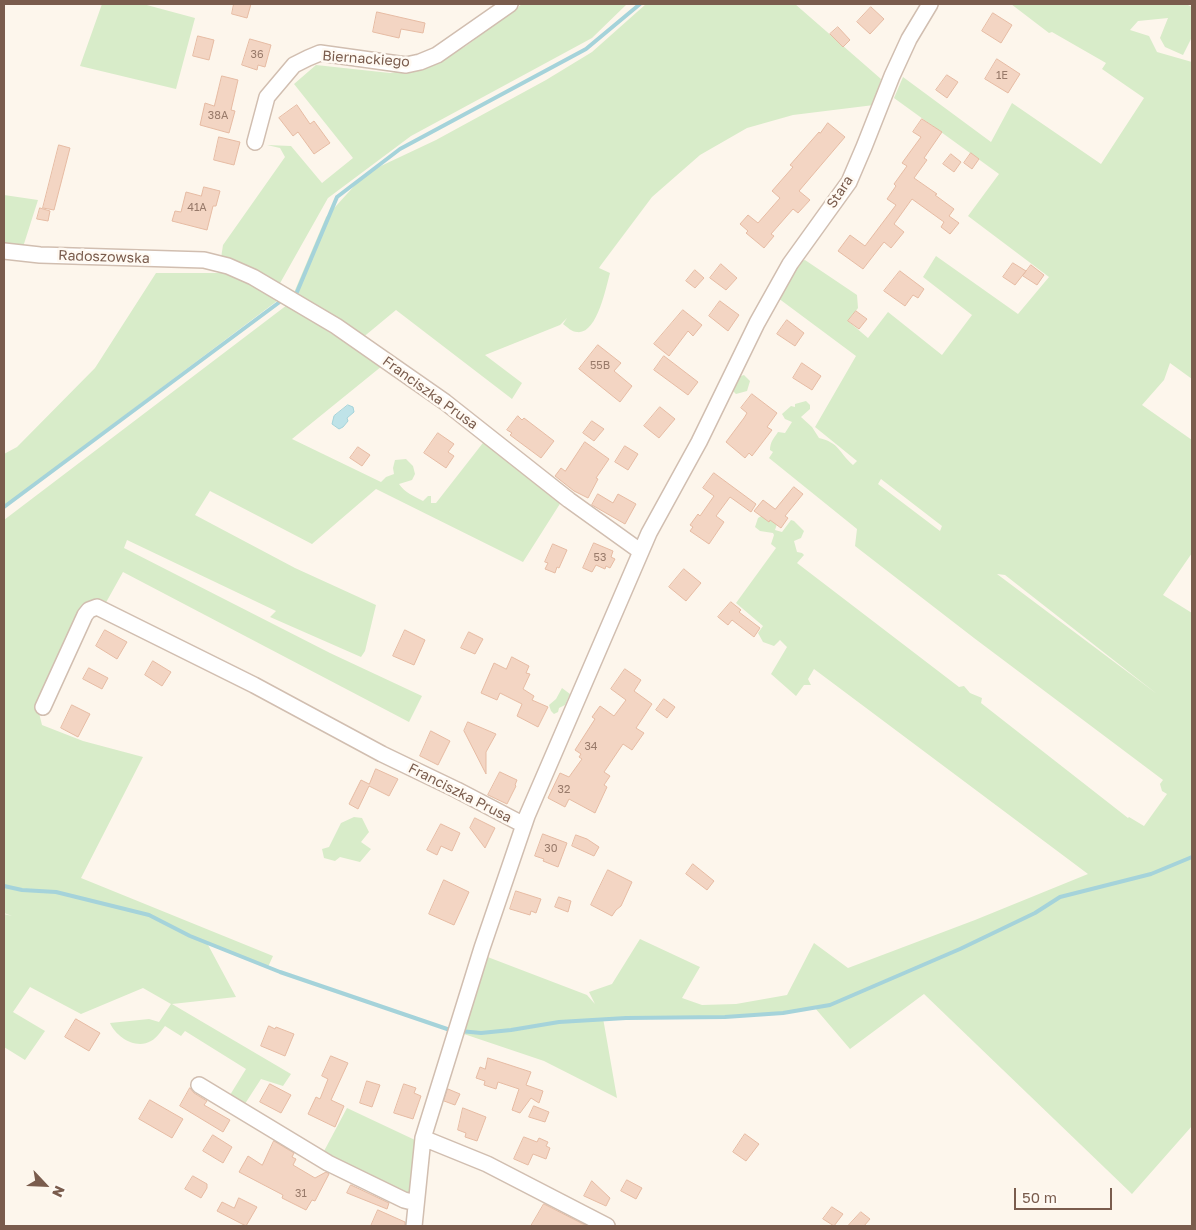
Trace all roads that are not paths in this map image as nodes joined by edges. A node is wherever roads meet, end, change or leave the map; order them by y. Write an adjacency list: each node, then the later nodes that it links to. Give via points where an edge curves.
1 (510, 4): 3 (street, Biernackiego, via 437,55 420,62 406,65 320,53 294,66 267,97)
2 (930, 4): 6 (street, Stara, via 892,76 849,182 790,264)
3 (255, 142)
4 (4, 251): 5 (street, Radoszowska)
5 (204, 260): 7 (street, Franciszka Prusa, via 254,277 336,326 445,402 569,500)
6 (732, 370): 7 (street, Franciszka Prusa, via 699,442)
7 (640, 551): 9 (street, Franciszka Prusa)
8 (43, 706): 9 (street, Franciszka Prusa, via 85,615 94,607 103,609)
9 (524, 826): 11 (street, Franciszka Prusa)
10 (199, 1084): 12 (street, via 328,1163)
11 (423, 1138): 12 (street, Franciszka Prusa); 14 (street, via 487,1164)
12 (416, 1203): 13 (street, Franciszka Prusa)
13 (414, 1226)
14 (607, 1226)

